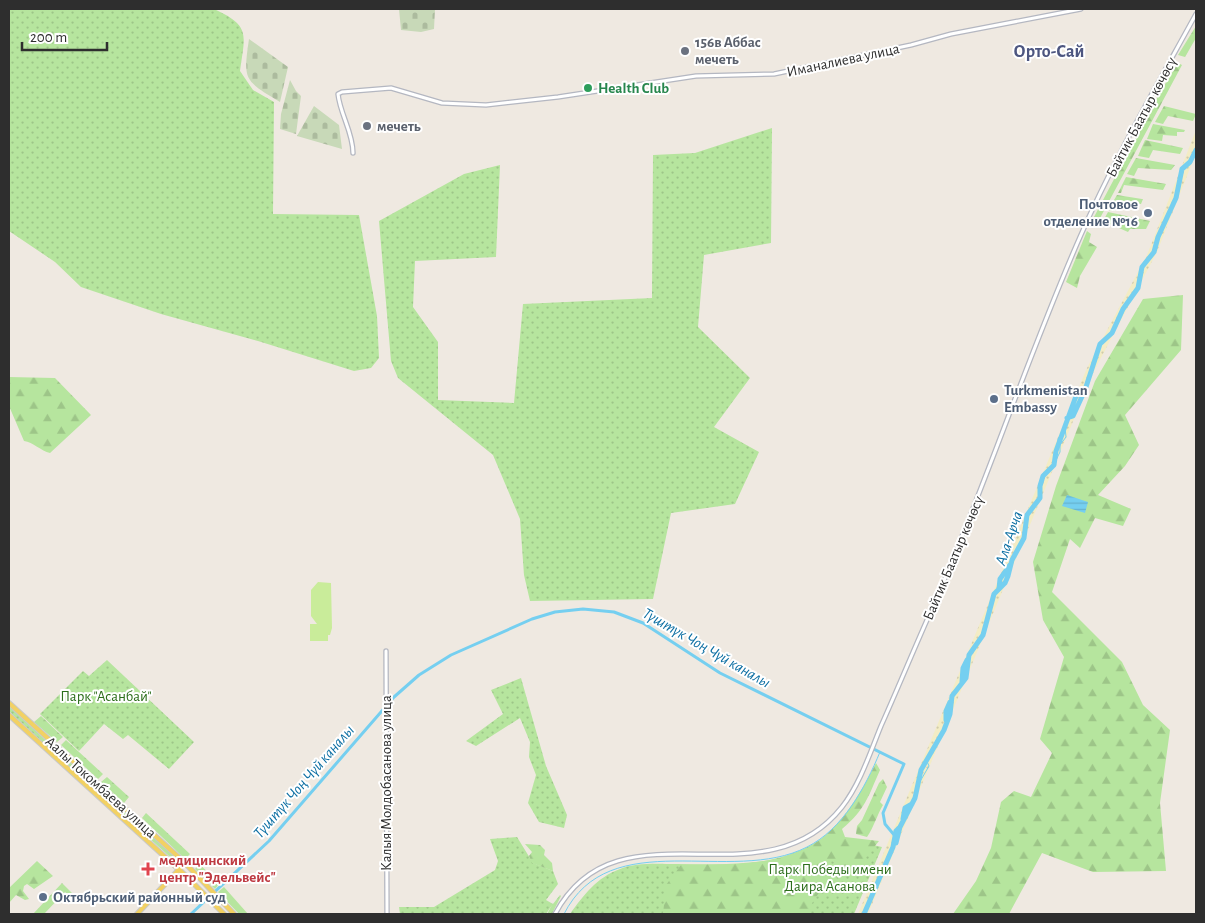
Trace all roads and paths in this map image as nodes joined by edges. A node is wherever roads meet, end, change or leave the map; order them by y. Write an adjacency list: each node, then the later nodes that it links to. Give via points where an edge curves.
1 (1081, 9): 3 (main road, Иманалиева улица, via 774,74 696,76 486,105 442,102 391,88 342,92 338,94 338,101 353,141)
2 (1196, 14): 13 (main road, Байтик Баатыр көчөсү, via 1081,235 967,527 857,782 839,810 823,826 796,843 774,851 654,854 624,858 590,874 569,894)
3 (353, 153)
4 (386, 652): 12 (main road, Калыя Молдобасанова улица)
5 (9, 703): 7 (main road, Аалы Токомбаева улица)
6 (9, 715): 8 (main road, Аалы Токомбаева улица)
7 (186, 863): 8 (main road); 11 (main road, Аалы Токомбаева улица)
8 (179, 869): 9 (main road); 10 (main road, Аалы Токомбаева улица)
9 (137, 914)
10 (224, 914)
11 (234, 914)
12 (387, 914)
13 (556, 914)

